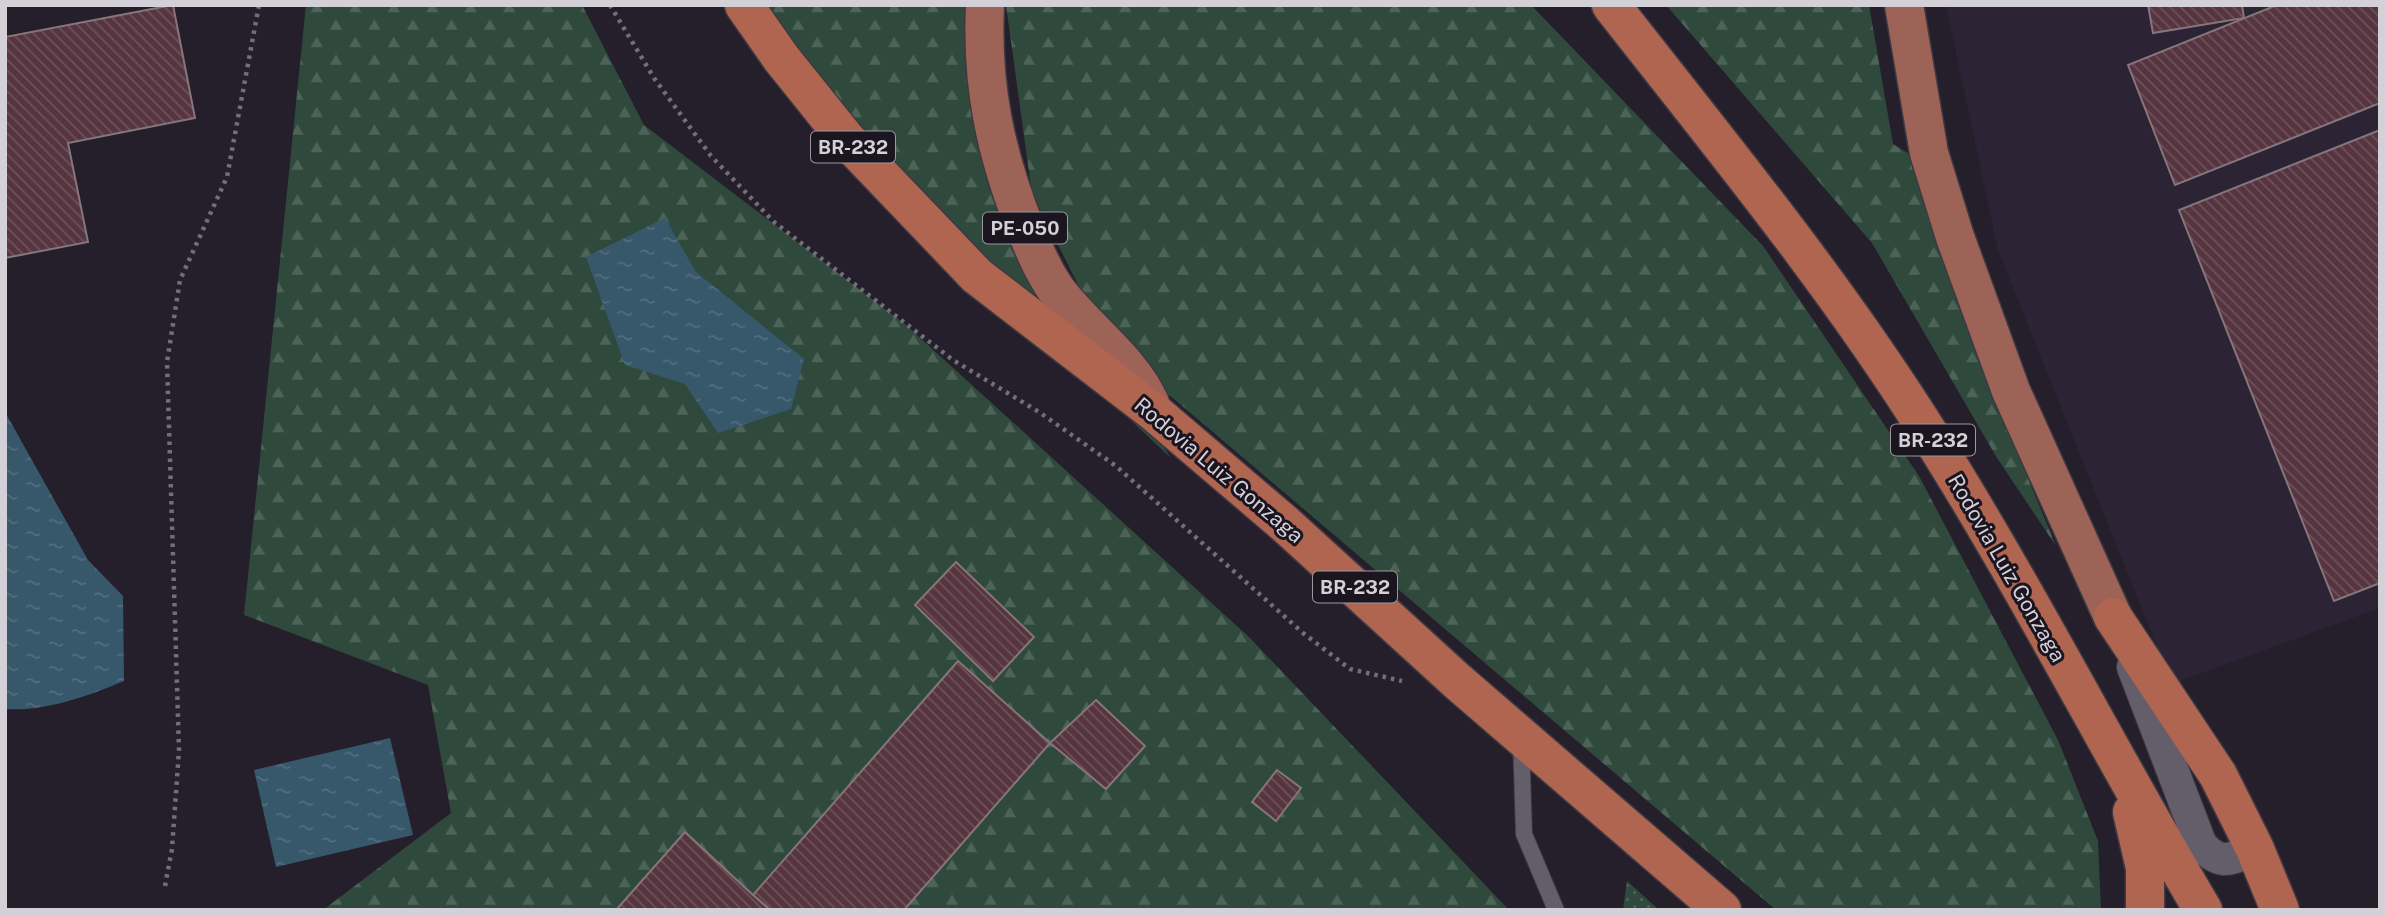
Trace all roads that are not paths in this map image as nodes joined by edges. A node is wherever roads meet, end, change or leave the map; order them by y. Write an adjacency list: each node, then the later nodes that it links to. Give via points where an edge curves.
1 (744, 5): 5 (highway, Rodovia Luiz Gonzaga / BR-232, via 846,139 977,276)
2 (985, 5): 5 (main road, PE-050, via 983,47 991,122 1011,192 1035,251 1059,294 1144,389)
3 (1611, 5): 8 (highway, Rodovia Luiz Gonzaga / BR-232, via 1747,179 1918,416)
4 (1904, 5): 6 (main road, via 1929,153 1955,237 2011,391)
5 (1155, 413): 7 (highway, Rodovia Luiz Gonzaga / BR-232)
6 (2113, 617): 13 (highway, via 2218,775)
7 (1520, 734): 9 (lane, via 1524,834); 10 (highway, Rodovia Luiz Gonzaga / BR-232)
8 (2123, 774): 11 (highway, via 2145,868); 12 (highway, Rodovia Luiz Gonzaga / BR-232)
9 (1556, 910)
10 (1722, 910)
11 (2144, 910)
12 (2203, 910)
13 (2280, 910)

